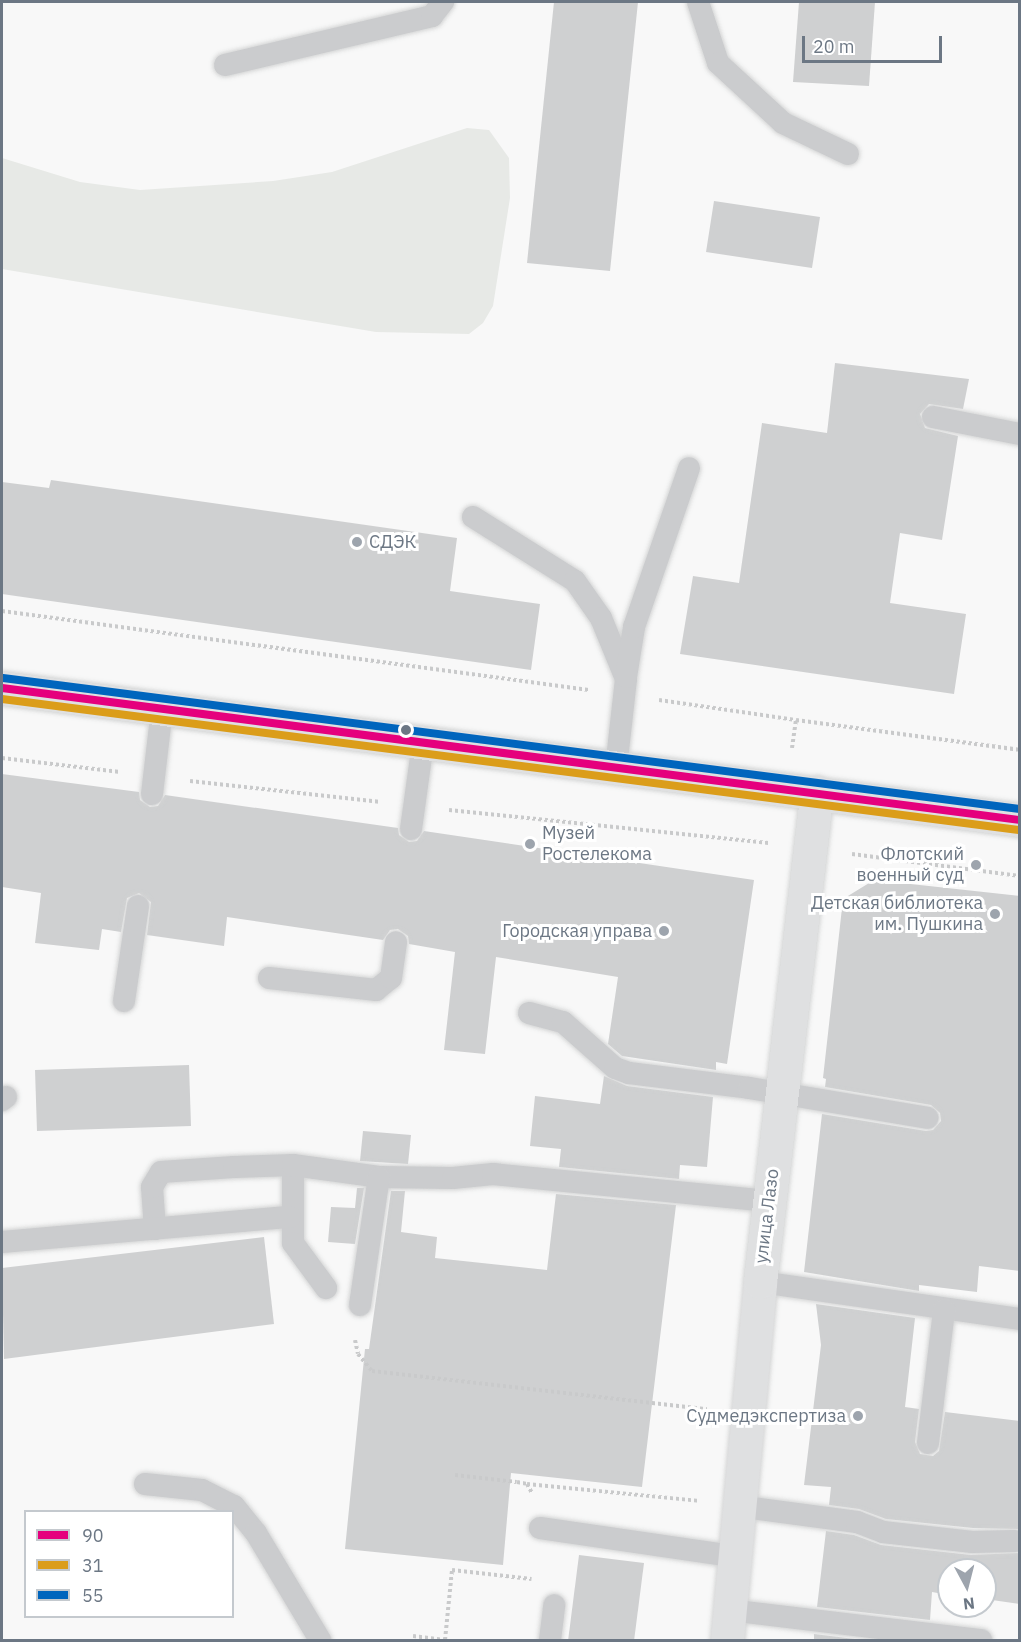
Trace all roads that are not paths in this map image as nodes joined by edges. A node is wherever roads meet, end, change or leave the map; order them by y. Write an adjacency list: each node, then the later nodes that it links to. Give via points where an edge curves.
1 (443, 2): 3 (lane, via 432,16)
2 (698, 2): 4 (lane, via 718,63 783,123)
3 (225, 65)
4 (848, 154)
5 (933, 417): 6 (lane)
6 (1020, 434)
7 (689, 468): 9 (lane, via 634,627)
8 (473, 517): 9 (lane, via 575,581 601,618)
9 (625, 687): 13 (lane)
10 (2, 688): 11 (main road)
11 (162, 709): 12 (main road); 14 (lane)
12 (423, 743): 13 (main road); 17 (lane)
13 (616, 768): 15 (main road)
14 (153, 785)
15 (802, 790): 16 (main road); 23 (main road, улица Лазо, via 811,849)
16 (1020, 820)
17 (411, 830)
18 (138, 906): 21 (lane)
19 (396, 942): 20 (lane, via 391,978 376,990)
20 (269, 978)
21 (124, 1002)
22 (529, 1013): 23 (lane, via 563,1022 615,1068 629,1073)
23 (781, 1093): 24 (lane); 27 (main road, улица Лазо)
24 (928, 1118)
25 (294, 1165): 26 (lane); 28 (lane); 29 (lane, via 160,1172 152,1187)
26 (379, 1177): 27 (lane, via 493,1174); 33 (lane)
27 (769, 1200): 31 (main road, улица Лазо)
28 (290, 1217): 29 (lane); 32 (lane, via 293,1244)
29 (155, 1228): 30 (lane)
30 (2, 1242)
31 (760, 1282): 34 (lane); 38 (main road, улица Лазо)
32 (326, 1288)
33 (360, 1305)
34 (944, 1310): 35 (lane); 36 (lane)
35 (1020, 1319)
36 (928, 1443)
37 (145, 1484): 44 (lane, via 202,1490 234,1506 256,1533)
38 (737, 1506): 40 (lane, via 856,1522 883,1532 972,1542); 41 (main road, улица Лазо)
39 (540, 1528): 41 (lane)
40 (1016, 1541)
41 (732, 1556): 43 (main road, улица Лазо)
42 (554, 1605): 45 (lane)
43 (727, 1625): 46 (lane)
44 (320, 1641)
45 (550, 1641)
46 (981, 1641)

